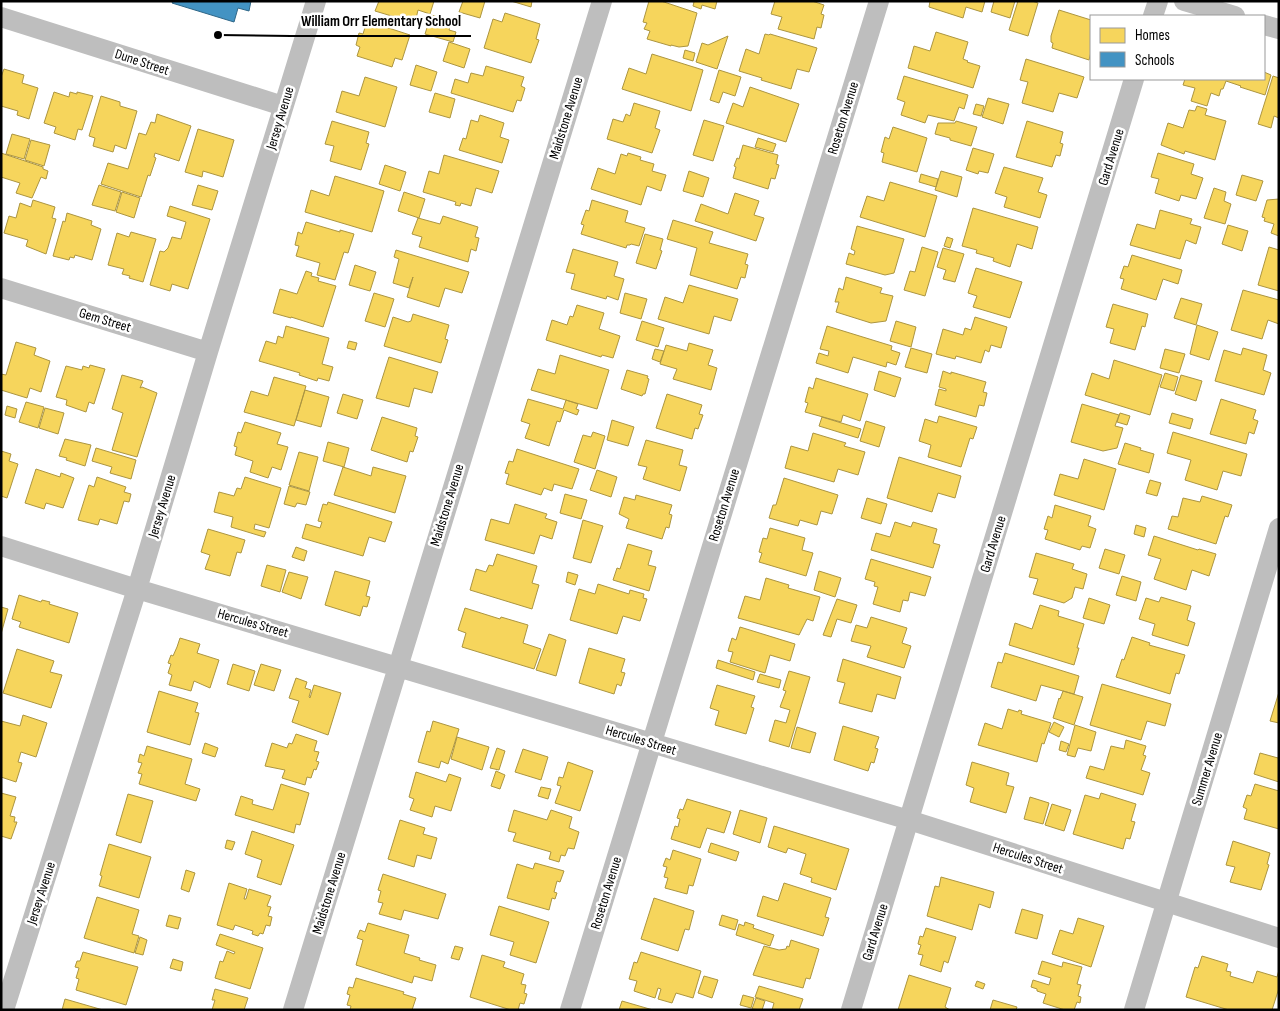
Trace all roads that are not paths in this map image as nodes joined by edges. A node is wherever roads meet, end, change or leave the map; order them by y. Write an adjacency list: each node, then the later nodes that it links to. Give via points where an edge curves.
1 (316, 1): 12 (street, Jersey Avenue)
2 (602, 1): 18 (street, Maidstone Avenue)
3 (879, 1): 19 (street, Roseton Avenue)
4 (1158, 1): 6 (street)
5 (1184, 1): 7 (street)
6 (1153, 15)
7 (1232, 15)
8 (1, 17): 12 (street, Dune Street)
9 (1265, 25): 10 (street)
10 (1279, 29)
11 (1134, 80): 20 (street, Gard Avenue)
12 (283, 106): 14 (street, Jersey Avenue)
13 (1, 288): 14 (street, Gem Street)
14 (208, 352): 17 (street, Jersey Avenue)
15 (1279, 528): 21 (street, Summer Avenue)
16 (1, 546): 17 (street, Hercules Street)
17 (137, 589): 18 (street, Hercules Street); 23 (street, Jersey Avenue)
18 (398, 666): 19 (street, Hercules Street); 24 (street, Maidstone Avenue)
19 (651, 743): 20 (street, Hercules Street); 25 (street, Roseton Avenue)
20 (909, 820): 21 (street, Hercules Street); 26 (street, Gard Avenue)
21 (1168, 902): 22 (street, Hercules Street); 27 (street, Summer Avenue)
22 (1279, 938)
23 (4, 1010)
24 (293, 1010)
25 (570, 1010)
26 (851, 1010)
27 (1134, 1010)

